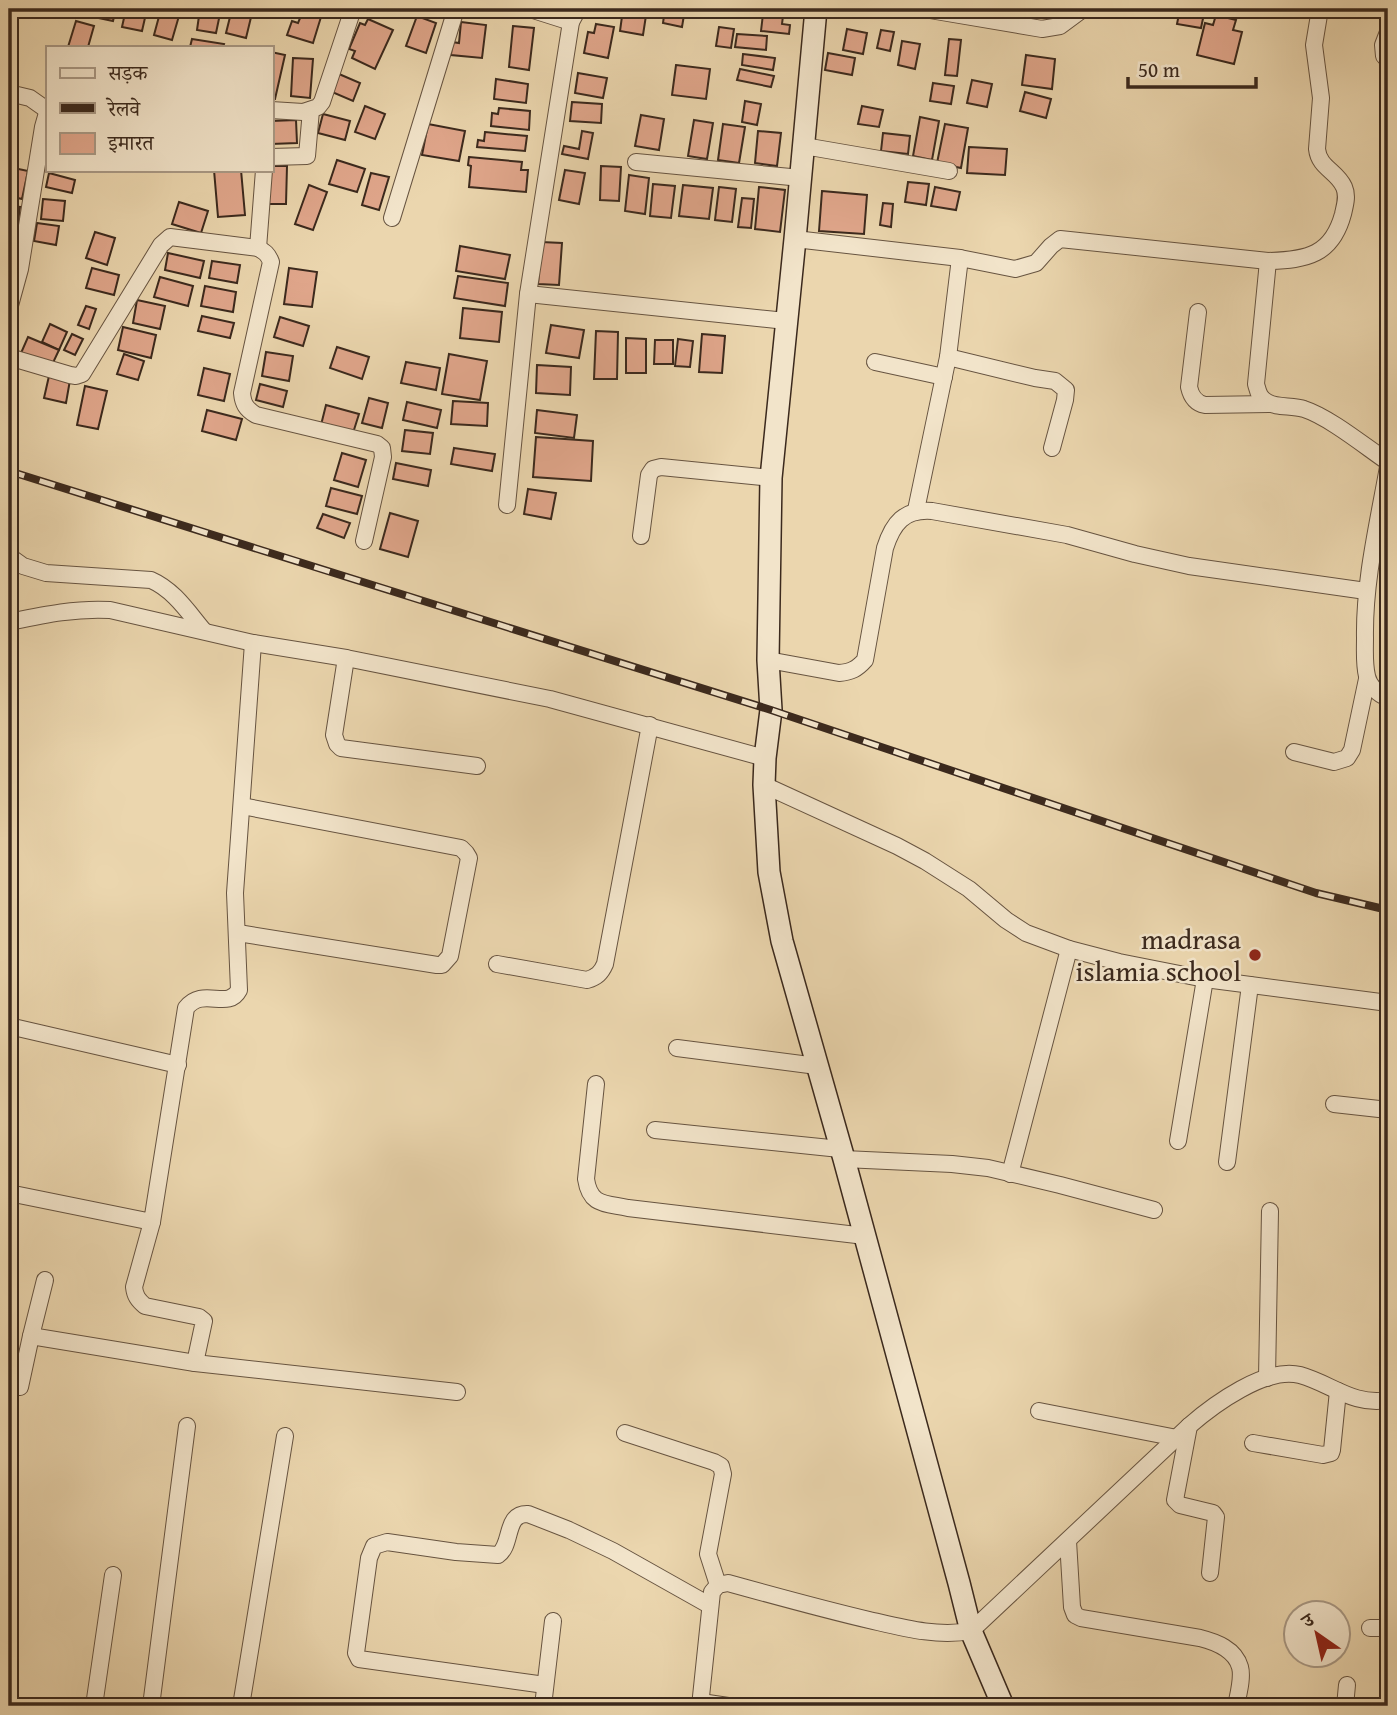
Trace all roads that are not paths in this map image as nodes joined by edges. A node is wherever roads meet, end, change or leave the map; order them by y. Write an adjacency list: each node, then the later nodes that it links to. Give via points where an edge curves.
1 (353, 9): 13 (street, via 322,102)
2 (456, 9): 22 (street)
3 (530, 9): 8 (street)
4 (816, 9): 16 (main road)
5 (924, 9): 6 (street, via 1042,29 1060,26)
6 (1083, 9)
7 (1320, 9): 26 (street, via 1314,45 1321,98 1317,149 1320,162 1343,185 1346,204 1339,229 1324,247 1291,260)
8 (574, 15): 27 (street)
9 (1388, 32): 10 (street, via 1383,45)
10 (1388, 59)
11 (9, 93): 14 (street, via 30,98)
12 (273, 110): 13 (street)
13 (312, 110): 17 (street, via 307,156)
14 (46, 111)
15 (46, 116): 28 (street)
16 (804, 146): 19 (street); 21 (main road)
17 (273, 157)
18 (636, 162): 21 (street)
19 (949, 171)
20 (264, 172): 24 (street)
21 (801, 178): 23 (main road)
22 (391, 218)
23 (795, 239): 25 (street); 30 (main road)
24 (258, 248): 31 (street, via 170,237 82,374 70,375); 43 (street, via 271,262 243,403 256,415 382,448)
25 (960, 258): 26 (street, via 1023,268 1065,239); 32 (street)
26 (1268, 261): 35 (street, via 1256,384)
27 (528, 294): 30 (street); 40 (street)
28 (9, 309)
29 (1198, 312): 35 (street, via 1191,395 1205,405)
30 (786, 321): 39 (main road)
31 (9, 357)
32 (948, 357): 34 (street); 36 (street, via 1061,384 1065,400)
33 (875, 362): 34 (street)
34 (944, 377): 41 (street)
35 (1269, 404): 37 (street, via 1306,409)
36 (1052, 449)
37 (1388, 462)
38 (1388, 467): 45 (street)
39 (771, 478): 42 (street, via 661,467 653,470); 50 (main road)
40 (506, 505)
41 (916, 510): 45 (street, via 1067,535 1189,566); 50 (street, via 902,518 888,537 866,660 850,672 839,673)
42 (641, 536)
43 (364, 541)
44 (9, 556): 47 (street, via 23,566 46,572 151,580 170,591)
45 (1366, 591): 51 (street)
46 (9, 621): 47 (street, via 89,609)
47 (204, 631): 48 (street)
48 (253, 643): 49 (street); 58 (street)
49 (346, 658): 53 (street, via 550,699); 56 (street, via 334,735 341,748)
50 (768, 660): 55 (main road, via 771,709)
51 (1367, 678): 52 (street); 54 (street, via 1347,758 1334,762)
52 (1388, 698)
53 (650, 725): 55 (street); 61 (street, via 602,971 587,980)
54 (1294, 752)
55 (765, 758): 57 (main road)
56 (477, 766)
57 (764, 785): 60 (street, via 925,861 1026,933); 68 (main road, via 774,899)
58 (242, 806): 59 (street, via 235,893); 59 (street, via 461,848 469,858 450,956 442,965)
59 (238, 933): 67 (street, via 239,990 228,999 200,998 190,1003)
60 (1069, 949): 62 (street); 76 (street)
61 (497, 964)
62 (1205, 979): 63 (street); 73 (street)
63 (1250, 985): 64 (street); 75 (street)
64 (1388, 1003)
65 (9, 1026): 67 (street)
66 (677, 1048): 68 (street)
67 (178, 1065): 80 (street)
68 (817, 1066): 74 (main road)
69 (596, 1084): 81 (street, via 586,1179 592,1197 600,1202)
70 (1334, 1104): 71 (street)
71 (1388, 1110)
72 (655, 1130): 74 (street)
73 (1178, 1141)
74 (842, 1154): 76 (street, via 971,1165); 81 (main road)
75 (1227, 1162)
76 (1010, 1174): 78 (street)
77 (9, 1193): 80 (street)
78 (1154, 1210)
79 (1270, 1211): 85 (street)
80 (152, 1222): 84 (street, via 135,1294 145,1306 204,1321)
81 (865, 1236): 105 (main road)
82 (45, 1280): 83 (street)
83 (31, 1336): 84 (street); 86 (street)
84 (195, 1363): 88 (street)
85 (1268, 1378): 87 (street, via 1301,1376); 92 (street, via 1223,1401)
86 (20, 1387)
87 (1338, 1391): 89 (street, via 1359,1400); 96 (street, via 1331,1453)
88 (457, 1392)
89 (1388, 1400)
90 (1039, 1411): 95 (street)
91 (187, 1426): 110 (street)
92 (1189, 1426): 95 (street); 98 (street, via 1175,1500 1216,1517)
93 (625, 1433): 100 (street, via 720,1466 723,1474 708,1554)
94 (285, 1436): 111 (street)
95 (1177, 1438): 97 (street)
96 (1254, 1443)
97 (1068, 1541): 105 (street); 115 (street, via 1075,1615 1223,1646 1241,1670)
98 (1210, 1573)
99 (113, 1574): 109 (street)
100 (718, 1585): 101 (street); 105 (street, via 728,1583 934,1634)
101 (709, 1605): 106 (street, via 613,1550 528,1514 514,1518 504,1550 498,1555 387,1542 374,1546 365,1585 359,1659); 108 (street)
102 (553, 1622): 106 (street)
103 (1370, 1628): 104 (street)
104 (1388, 1628)
105 (971, 1631): 114 (main road)
106 (545, 1685): 112 (street)
107 (1347, 1685): 116 (street)
108 (701, 1704): 113 (street)
109 (94, 1706)
110 (151, 1706)
111 (241, 1706)
112 (543, 1706)
113 (728, 1706)
114 (1003, 1706)
115 (1236, 1706)
116 (1345, 1706)

